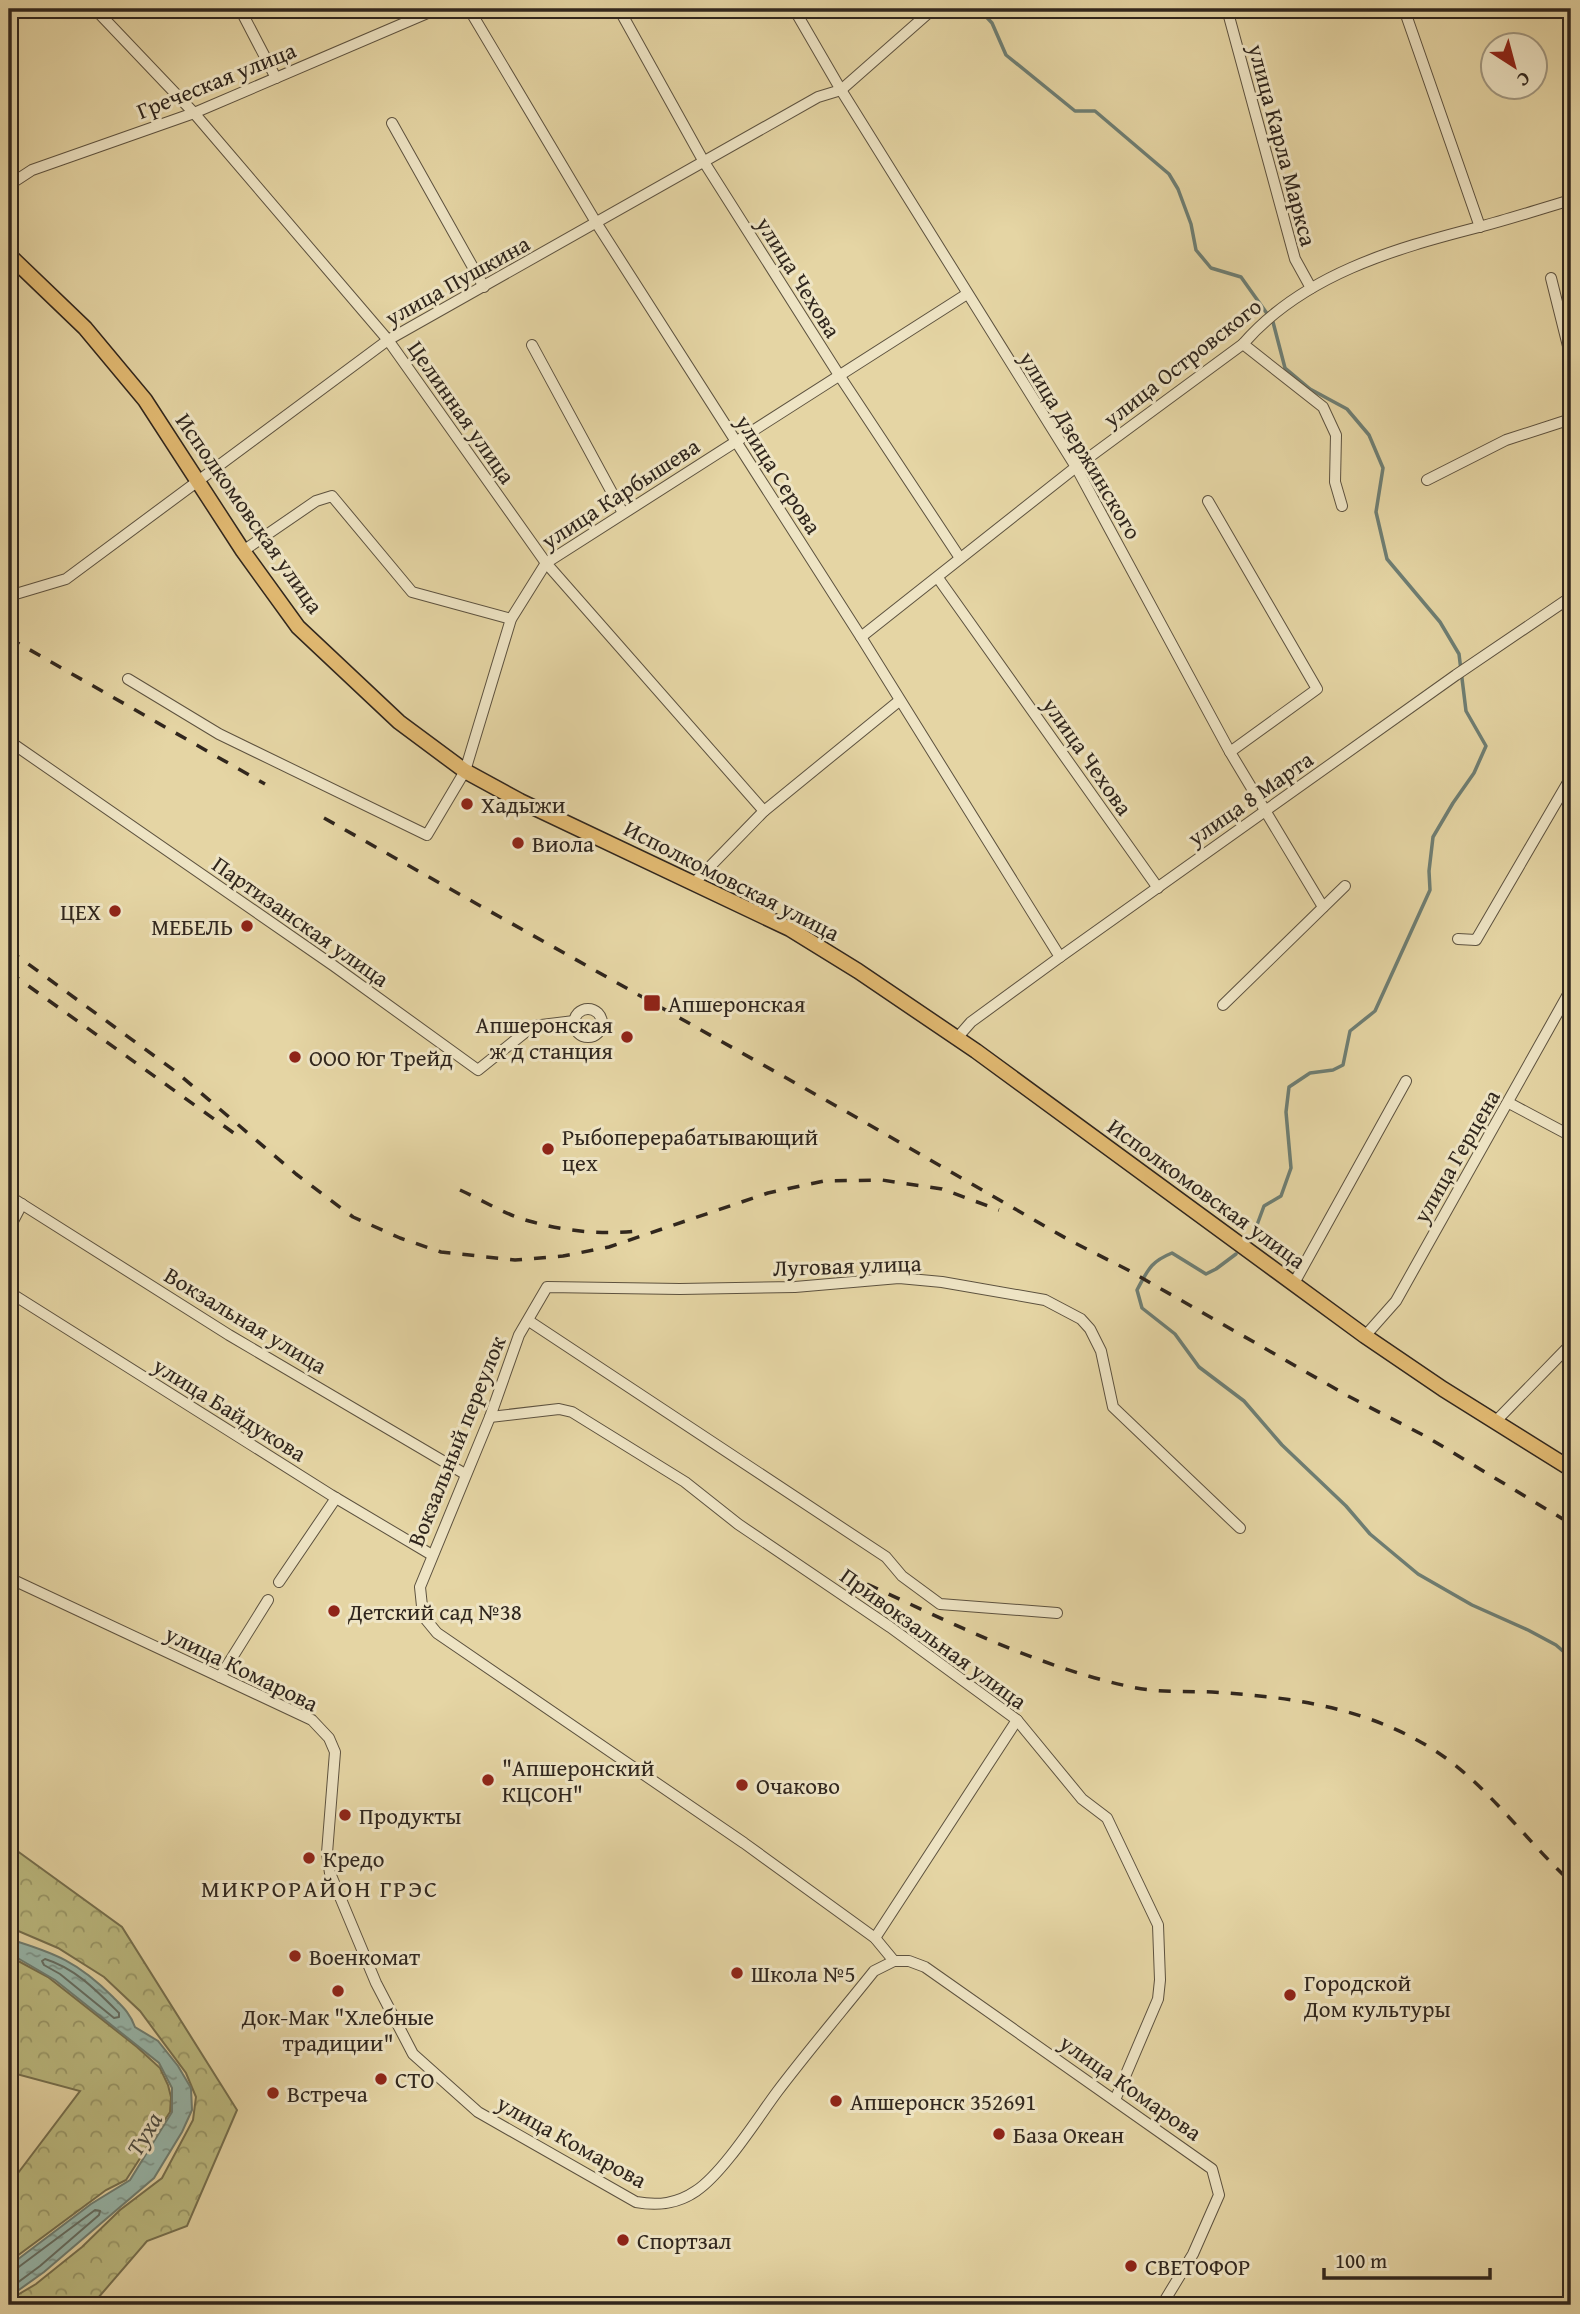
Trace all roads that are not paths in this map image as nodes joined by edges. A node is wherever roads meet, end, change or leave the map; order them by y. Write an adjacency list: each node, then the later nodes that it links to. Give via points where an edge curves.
1 (95, 9): 12 (street, Целинная улица)
2 (240, 9): 10 (street)
3 (437, 9): 10 (street, Греческая улица)
4 (469, 9): 17 (street, улица Серова)
5 (619, 9): 14 (street, улица Чехова)
6 (794, 9): 11 (street, улица Дзержинского)
7 (933, 9): 11 (street, улица Пушкина)
8 (1227, 9): 22 (street, улица Карла Маркса, via 1294,260)
9 (1404, 9): 18 (street)
10 (276, 78): 12 (street, Греческая улица)
11 (841, 90): 14 (street, улица Пушкина, via 818,97); 23 (street, улица Дзержинского)
12 (194, 113): 15 (street, Греческая улица, via 32,170); 24 (street, Целинная улица)
13 (392, 123): 21 (street)
14 (704, 162): 17 (street, улица Пушкина); 28 (street, улица Чехова)
15 (9, 185)
16 (1571, 200): 18 (street, улица Островского)
17 (597, 224): 21 (street, улица Пушкина); 30 (street, улица Серова)
18 (1480, 227): 22 (street, улица Островского, via 1430,239 1346,269)
19 (9, 254): 33 (main road, Исполкомовская улица, via 85,328 145,400)
20 (1551, 278): 27 (street)
21 (484, 287): 24 (street, улица Пушкина)
22 (1311, 288): 25 (street, улица Островского, via 1261,323)
23 (967, 294): 28 (street, улица Карбышева); 31 (street, улица Дзержинского)
24 (388, 340): 33 (street, улица Пушкина); 39 (street, Целинная улица)
25 (1243, 344): 31 (street, улица Островского); 35 (street, via 1323,407 1336,435 1335,482)
26 (532, 345): 36 (street)
27 (1571, 358)
28 (839, 375): 30 (street, улица Карбышева); 38 (street, улица Чехова)
29 (1571, 419): 32 (street, via 1506,440)
30 (736, 441): 36 (street, улица Карбышева); 44 (street, улица Серова)
31 (1076, 467): 38 (street, улица Островского); 48 (street, улица Дзержинского)
32 (1427, 480)
33 (197, 482): 37 (main road, Исполкомовская улица); 41 (street, улица Пушкина, via 66,579)
34 (1208, 501): 48 (street, via 1317,689)
35 (1342, 506)
36 (623, 513): 39 (street, улица Карбышева)
37 (243, 551): 43 (street, via 316,501 332,496 412,592); 49 (main road, Исполкомовская улица, via 298,627 399,722)
38 (960, 558): 40 (street, улица Островского)
39 (546, 563): 43 (street, улица Карбышева); 51 (street, Целинная улица)
40 (938, 578): 44 (street, улица Островского); 55 (street, улица Чехова)
41 (9, 596)
42 (1571, 597): 52 (street, улица 8 Марта)
43 (511, 620): 49 (street, улица Карбышева)
44 (861, 637): 46 (street, улица Серова)
45 (128, 679): 49 (street, улица Карбышева, via 219,734 427,835)
46 (899, 701): 51 (street); 58 (street, улица Серова)
47 (9, 741): 61 (street, Партизанская улица, via 478,1070 533,1026)
48 (1230, 752): 52 (street, улица Дзержинского)
49 (465, 771): 53 (main road, Исполкомовская улица, via 520,802)
50 (1571, 777): 57 (street, via 1476,940)
51 (764, 811): 53 (street)
52 (1267, 811): 55 (street, улица 8 Марта); 56 (street, улица Дзержинского)
53 (694, 883): 62 (main road, Исполкомовская улица, via 790,929)
54 (1345, 886): 56 (street)
55 (1158, 888): 58 (street, улица 8 Марта)
56 (1323, 907): 60 (street)
57 (1458, 939)
58 (1060, 957): 62 (street, улица 8 Марта, via 971,1022)
59 (1571, 989): 64 (street, улица Герцена)
60 (1223, 1005)
61 (574, 1021)
62 (957, 1038): 69 (main road, Исполкомовская улица)
63 (1406, 1081): 69 (street)
64 (1509, 1103): 65 (street); 73 (street, улица Герцена, via 1396,1301)
65 (1571, 1136)
66 (9, 1196): 67 (street, Вокзальная улица)
67 (22, 1204): 68 (street); 78 (street, Вокзальная улица, via 229,1335)
68 (9, 1229)
69 (1293, 1285): 73 (main road, Исполкомовская улица)
70 (547, 1287): 72 (street, Вокзальный переулок); 80 (street, Луговая улица, via 795,1287 899,1278 1045,1300 1081,1319 1090,1329 1101,1351 1113,1407)
71 (9, 1292): 79 (street, улица Байдукова)
72 (529, 1321): 75 (street, Вокзальный переулок, via 519,1335); 85 (street, Привокзальная улица, via 886,1558 940,1604)
73 (1365, 1336): 76 (main road, Исполкомовская улица)
74 (1571, 1344): 76 (street)
75 (490, 1417): 78 (street, Вокзальный переулок); 87 (street, Привокзальная улица, via 559,1409 572,1412 685,1482)
76 (1495, 1422): 77 (main road, Исполкомовская улица)
77 (1571, 1469)
78 (465, 1474): 81 (street, Вокзальный переулок)
79 (336, 1498): 81 (street, улица Байдукова); 83 (street)
80 (1240, 1528)
81 (432, 1555): 88 (street, Вокзальный переулок, via 420,1587 423,1616 437,1633)
82 (9, 1578): 86 (street, улица Комарова)
83 (279, 1582)
84 (268, 1600): 86 (street)
85 (1057, 1613)
86 (220, 1677): 89 (street, улица Комарова, via 312,1720 329,1738 335,1752 327,1853 330,1873 412,2054 478,2112 636,2202 656,2206 698,2190 874,1971)
87 (1017, 1720): 88 (street); 90 (street, Привокзальная улица, via 1082,1799 1107,1818 1158,1925 1158,1999)
88 (875, 1938): 89 (street)
89 (894, 1961): 90 (street, улица Комарова, via 925,1967)
90 (1115, 2100): 91 (street, улица Комарова, via 1213,2169 1219,2195 1193,2254)
91 (1162, 2305)

